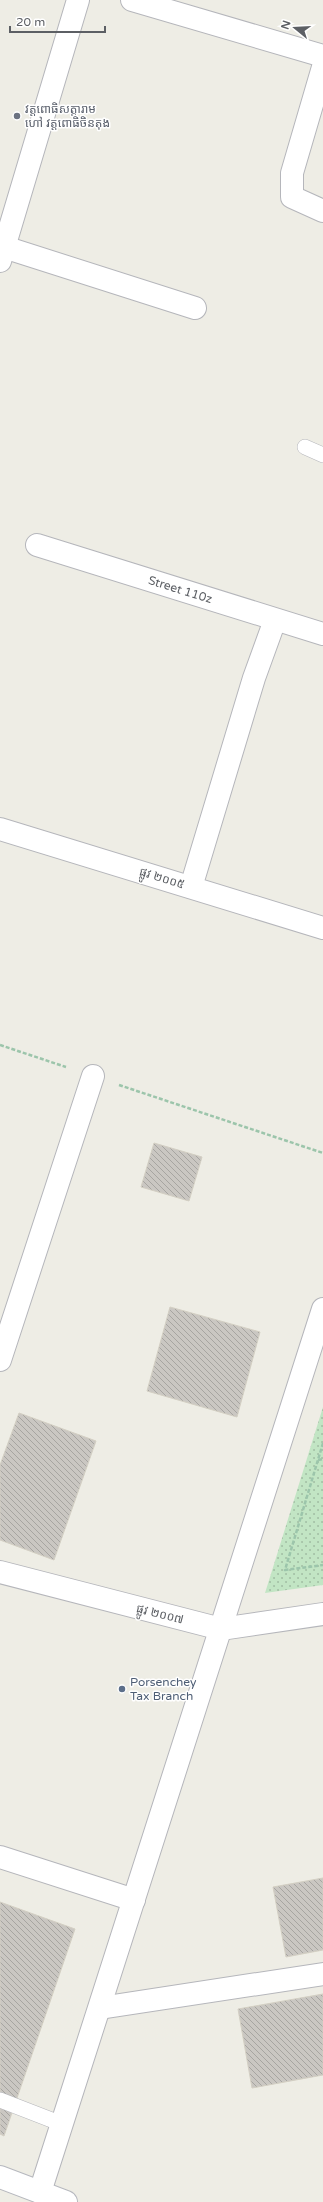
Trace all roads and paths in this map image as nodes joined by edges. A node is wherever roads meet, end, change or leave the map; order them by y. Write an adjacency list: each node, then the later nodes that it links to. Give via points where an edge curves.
1 (78, 0): 6 (street)
2 (132, 0): 3 (street)
3 (323, 56)
4 (323, 67): 5 (street, via 292,173 292,197)
5 (323, 211)
6 (2, 254): 7 (street)
7 (195, 308)
8 (305, 447): 9 (lane)
9 (323, 455)
10 (37, 546): 11 (street, Street 110z)
11 (275, 620): 12 (street, Street 110z); 14 (street, via 254,678)
12 (323, 634)
13 (0, 829): 14 (street, ផ្លូវ ២០០៥)
14 (191, 887): 15 (street, ផ្លូវ ២០០៥)
15 (323, 928)
16 (0, 1045): 17 (path)
17 (93, 1076): 18 (path); 20 (street)
18 (323, 1153)
19 (323, 1309): 27 (street)
20 (0, 1360)
21 (323, 1443): 23 (path)
22 (323, 1459): 23 (path)
23 (318, 1460): 24 (path, via 285,1570)
24 (323, 1565)
25 (0, 1572): 27 (street, ផ្លូវ ២០០៧)
26 (323, 1614): 27 (street, ផ្លូវ ២០០៧)
27 (221, 1629): 29 (street)
28 (0, 1857): 29 (street)
29 (134, 1900): 31 (street)
30 (323, 1974): 31 (street)
31 (100, 2008): 33 (street)
32 (0, 2100): 33 (lane)
33 (62, 2124): 35 (street)
34 (0, 2177): 35 (street)
35 (40, 2192): 36 (street)
36 (66, 2202)

